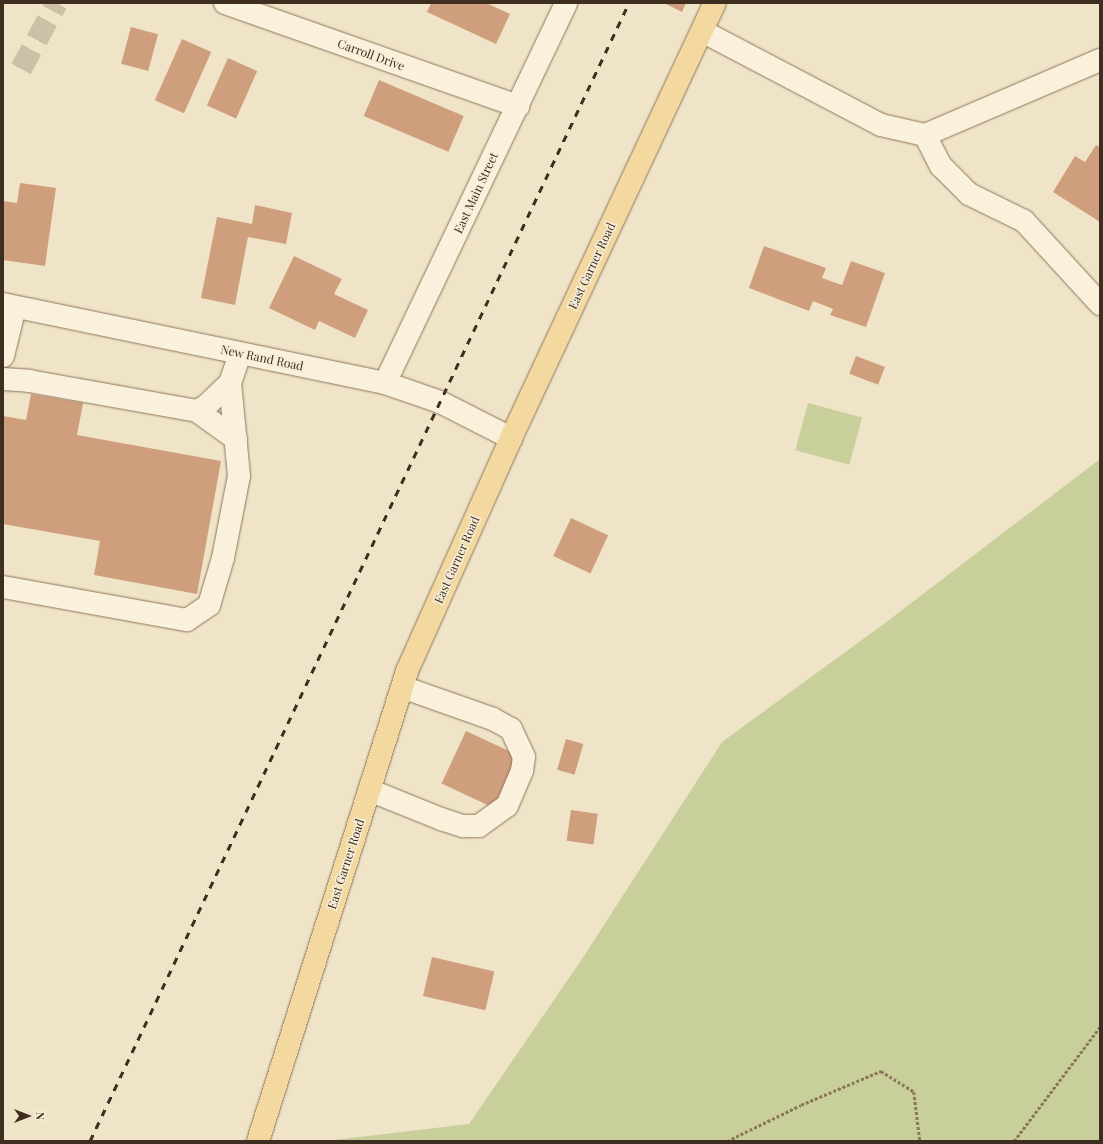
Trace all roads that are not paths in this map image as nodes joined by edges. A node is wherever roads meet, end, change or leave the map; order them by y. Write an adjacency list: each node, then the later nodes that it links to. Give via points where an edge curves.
1 (225, 3): 6 (street, Carroll Drive)
2 (566, 3): 6 (street, East Main Street)
3 (715, 3): 4 (main road, East Garner Road)
4 (702, 31): 7 (street, via 881,125); 16 (main road, East Garner Road)
5 (1098, 66): 7 (street)
6 (518, 106): 14 (street, East Main Street)
7 (925, 135): 8 (street, via 941,166 969,194 1024,221)
8 (1100, 304)
9 (9, 306): 10 (street, New Rand Road); 11 (street)
10 (240, 354): 13 (street); 14 (street, New Rand Road)
11 (3, 356)
12 (3, 379): 15 (street, via 29,381)
13 (230, 384): 15 (street); 17 (street)
14 (385, 384): 16 (street, New Rand Road, via 440,402)
15 (197, 411): 17 (street)
16 (511, 438): 19 (main road, East Garner Road)
17 (236, 439): 18 (street, via 239,476 223,558 209,605 187,620)
18 (3, 587)
19 (402, 687): 20 (main road, East Garner Road); 20 (street, via 493,719 511,729 524,757 522,771 507,806 479,826 463,826 441,819)
20 (369, 790): 21 (main road, East Garner Road)
21 (258, 1141)

